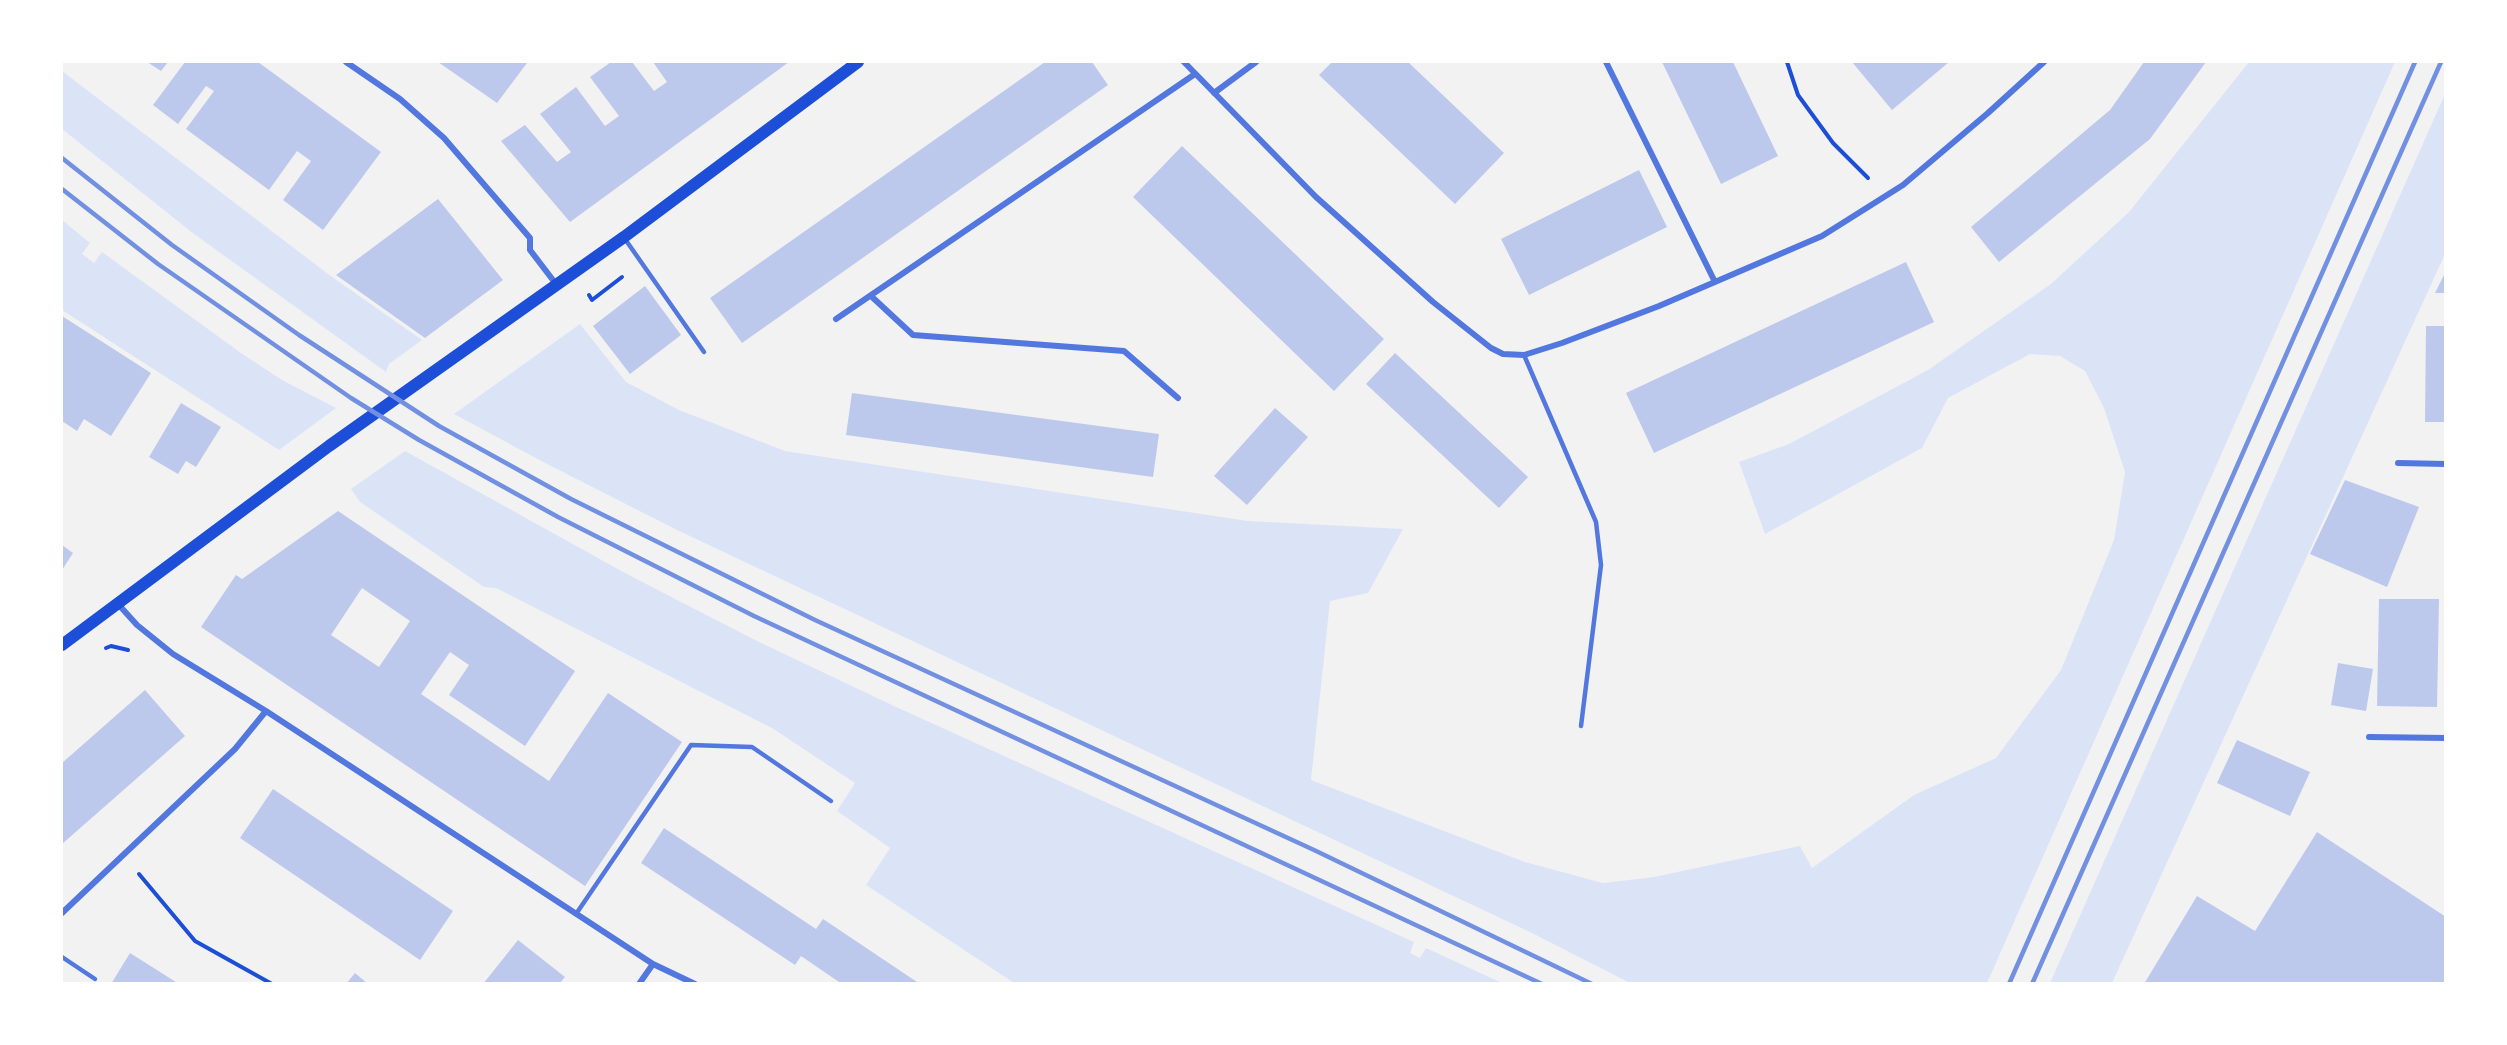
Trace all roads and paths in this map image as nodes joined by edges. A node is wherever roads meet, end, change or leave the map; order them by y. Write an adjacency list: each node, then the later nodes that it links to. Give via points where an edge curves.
1 (346, 62): 14 (street, via 400,99 444,138 530,238 530,250)
2 (858, 62): 11 (main road)
3 (1184, 62): 8 (street)
4 (1256, 62): 9 (street)
5 (1606, 62): 13 (street)
6 (1787, 62): 10 (path, via 1798,95 1833,143)
7 (2044, 62): 10 (street)
8 (1195, 74): 9 (street); 15 (street)
9 (1214, 93): 19 (street, via 1316,197 1432,302 1491,348 1503,354)
10 (1886, 196): 13 (street, via 1822,236)
11 (624, 237): 12 (lane); 14 (main road)
12 (642, 262): 16 (path); 18 (lane)
13 (1714, 282): 19 (street)
14 (556, 284): 23 (main road, via 329,446)
15 (871, 296): 17 (street); 20 (street, via 914,335 1124,351)
16 (592, 300)
17 (836, 320)
18 (704, 352)
19 (1524, 355): 28 (lane, via 1596,522 1601,565)
20 (1178, 398)
21 (2398, 463): 22 (street)
22 (2445, 464)
23 (118, 604): 24 (main road); 27 (street, via 159,645)
24 (62, 645)
25 (102, 650): 26 (path, via 111,646)
26 (137, 657)
27 (266, 711): 32 (street, via 235,749); 34 (street)
28 (1581, 726)
29 (2369, 737): 30 (street)
30 (2445, 738)
31 (831, 801): 34 (lane, via 752,747 691,745)
32 (123, 855): 33 (street); 38 (path, via 195,941)
33 (62, 913)
34 (576, 914): 36 (street)
35 (62, 957): 37 (lane)
36 (653, 964): 39 (street); 40 (street)
37 (95, 980)
38 (272, 984)
39 (639, 984)
40 (695, 984)

